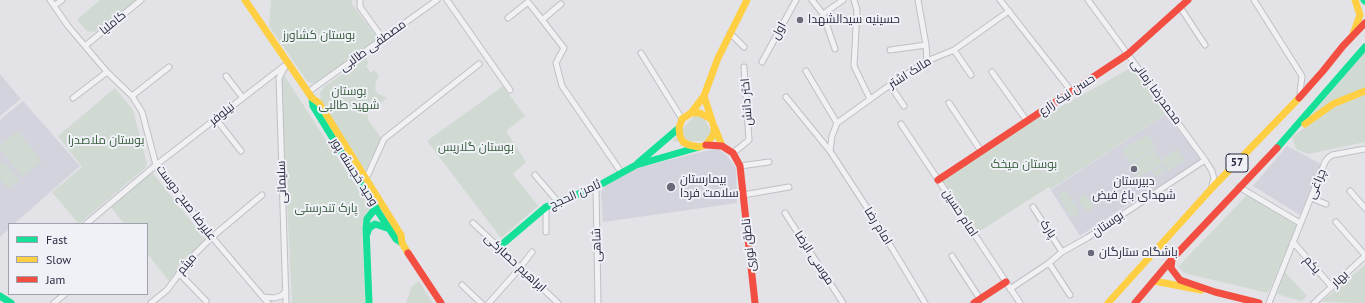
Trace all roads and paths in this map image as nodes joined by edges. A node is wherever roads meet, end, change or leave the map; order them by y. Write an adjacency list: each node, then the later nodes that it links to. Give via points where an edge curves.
1 (50, 0): 20 (street, علیرضا صبح دوست)
2 (62, 0): 20 (street)
3 (141, 0): 32 (street, کاملیا)
4 (245, 0): 42 (main road, وحید خجسته پور)
5 (360, 0): 29 (street, via 360,7)
6 (436, 0): 29 (street, مصطفی طالبی)
7 (447, 0): 52 (street)
8 (747, 0): 27 (main road)
9 (796, 0): 41 (street, اول)
10 (812, 0): 23 (street)
11 (843, 0): 23 (street)
12 (854, 0): 62 (street, via 857,10 854,66)
13 (918, 0): 30 (street)
14 (1000, 0): 22 (street)
15 (1088, 0): 39 (street, محمدرضا زمانی)
16 (1187, 0): 21 (main road, حسن نیک زارع)
17 (1254, 0): 58 (street, via 1302,76)
18 (1355, 0): 28 (main road, via 1360,15)
19 (561, 4): 25 (street)
20 (54, 6): 32 (street, علیرضا صبح دوست)
21 (1180, 7): 31 (street); 39 (main road, حسن نیک زارع)
22 (1009, 10): 37 (street, مالک اشتر); 54 (street)
23 (822, 14): 35 (street)
24 (508, 18): 25 (street, via 528,2)
25 (542, 20): 87 (street, via 564,48 556,63 562,86)
26 (1365, 23): 28 (main road, 57)
27 (730, 33): 33 (street); 57 (main road)
28 (1352, 36): 58 (main road, 57)
29 (383, 39): 55 (street, مصطفی طالبی)
30 (926, 45): 36 (street); 40 (street)
31 (1206, 45)
32 (85, 46): 47 (street, علیرضا صبح دوست)
33 (744, 47)
34 (1365, 47): 74 (main road, 57)
35 (835, 49)
36 (890, 50)
37 (954, 50): 40 (street, مالک اشتر); 49 (street)
38 (641, 53): 67 (street)
39 (1128, 54): 54 (main road, حسن نیک زارع); 82 (street, محمدرضا زمانی)
40 (927, 61): 51 (street, مالک اشتر)
41 (762, 62)
42 (288, 63): 55 (main road, وحید خجسته پور); 61 (street, نیلوفر); 130 (street, سلیمانی, via 279,78)
43 (479, 64): 89 (street, via 384,139)
44 (169, 67): 56 (street)
45 (744, 67): 81 (street, اختر دانش, via 749,140)
46 (806, 71): 70 (street)
47 (107, 72): 56 (street, علیرضا صبح دوست); 60 (street)
48 (992, 72): 69 (street)
49 (971, 75)
50 (226, 76): 61 (street)
51 (890, 85): 62 (street, مالک اشتر); 64 (street)
52 (510, 90)
53 (1365, 91): 74 (main road, via 1333,104)
54 (1072, 92): 69 (main road, حسن نیک زارع)
55 (310, 95): 89 (main road, وحید خجسته پور, via 319,103); 101 (main road, وحید خجسته پور, via 313,106)
56 (132, 96): 84 (street, علیرضا صبح دوست, via 142,112)
57 (704, 96): 65 (main road); 68 (main road)
58 (1300, 96): 94 (main road, 57)
59 (786, 97): 79 (street, امام رضا)
60 (73, 98)
61 (243, 98): 66 (street, نیلوفر)
62 (870, 100): 70 (street, مالک اشتر)
63 (949, 103): 80 (street)
64 (904, 106)
65 (691, 113): 67 (main road); 68 (main road, via 700,113)
66 (216, 119): 78 (street); 84 (street, نیلوفر)
67 (682, 119): 73 (main road)
68 (711, 119): 72 (main road)
69 (1027, 121): 80 (main road, حسن نیک زارع)
70 (837, 123): 79 (street)
71 (901, 124): 90 (street, امام حسین)
72 (714, 127): 75 (main road, via 714,134); 76 (main road)
73 (679, 128): 75 (main road, via 683,142); 85 (main road)
74 (1286, 139): 93 (main road, 57)
75 (702, 146): 76 (main road); 85 (main road)
76 (722, 146): 81 (main road, ناطق نوری)
77 (1365, 149): 98 (street, چراغی, via 1328,158)
78 (241, 151)
79 (830, 151): 151 (street, امام رضا)
80 (981, 151): 90 (main road, حسن نیک زارع)
81 (733, 153): 86 (main road, ناطق نوری)
82 (1205, 160): 94 (street, محمدرضا زمانی, via 1212,171); 118 (street, بوستان)
83 (769, 162): 86 (street)
84 (156, 165): 108 (street, نیلوفر); 112 (street, علیرضا صبح دوست)
85 (636, 165): 87 (main road, ثامن الحجج)
86 (740, 166): 97 (main road, ناطق نوری)
87 (621, 172): 91 (main road, ثامن الحجج)
88 (535, 175): 99 (street)
89 (366, 179): 101 (main road, وحید خجسته پور)
90 (938, 180): 126 (street, امام حسین)
91 (596, 187): 99 (main road, ثامن الحجج); 148 (street, شاهی)
92 (789, 187): 97 (street)
93 (1239, 187): 109 (street); 121 (main road, 57)
94 (1212, 188): 154 (main road, 57)
95 (1350, 191): 104 (street)
96 (262, 195): 112 (street, میثم)
97 (743, 195): 149 (main road, ناطق نوری)
98 (1311, 198): 100 (street); 109 (street, چراغی)
99 (558, 202): 102 (main road, ثامن الحجج)
100 (1326, 204)
101 (378, 205): 110 (main road, وحید خجسته پور); 113 (main road, via 366,222); 114 (main road, وحید خجسته پور, via 402,236)
102 (546, 207): 111 (street); 116 (main road, ثامن الحجج)
103 (1033, 207): 118 (street, پارک)
104 (1365, 208)
105 (785, 212): 150 (street, موسی الرضا)
106 (473, 222): 116 (street, ابراهیم حصارکی)
107 (1336, 222): 119 (street)
108 (87, 223)
109 (1300, 223): 115 (street, چراغی)
110 (390, 229): 113 (main road, via 375,224 369,228); 114 (main road, وحید خجسته پور, via 396,239)
111 (546, 232)
112 (212, 237): 124 (street, میثم); 135 (street, علیرضا صبح دوست)
113 (366, 238): 143 (main road)
114 (402, 242): 144 (main road, وحید خجسته پور)
115 (1293, 242): 128 (street, یکم); 157 (street, چراغی)
116 (499, 247): 123 (street, ابراهیم حصارکی)
117 (532, 252): 123 (street)
118 (1062, 252): 122 (street, بوستان)
119 (1365, 255): 128 (street, بهار)
120 (952, 256): 136 (street)
121 (1172, 259): 125 (main road, 57); 131 (main road, via 1171,268 1180,280)
122 (1049, 263): 129 (street, بوستان); 133 (street)
123 (520, 268): 146 (street); 147 (street, ابراهیم حصارکی)
124 (179, 273): 137 (street); 140 (street, میثم, via 167,290)
125 (1154, 281): 131 (main road); 155 (main road, 57)
126 (1006, 282): 129 (street, امام حسین); 136 (main road)
127 (462, 285): 145 (street)
128 (1332, 287): 158 (street, بهار)
129 (1010, 289): 153 (street, امام حسین)
130 (286, 291): 135 (street, via 274,298); 142 (street, سلیمانی)
131 (1215, 292): 156 (main road)
132 (64, 295): 139 (street)
133 (1070, 295)
134 (0, 296): 138 (main road)
135 (263, 297): 141 (street, علیرضا صبح دوست)
136 (980, 299): 152 (main road)
137 (206, 302)
138 (11, 303)
139 (54, 303)
140 (151, 303)
141 (268, 303)
142 (286, 303)
143 (369, 303)
144 (441, 303)
145 (481, 303)
146 (489, 303)
147 (558, 303)
148 (598, 303)
149 (755, 303)
150 (843, 303)
151 (925, 303)
152 (974, 303)
153 (1020, 303)
154 (1108, 303)
155 (1135, 303)
156 (1259, 303)
157 (1270, 303)
158 (1314, 303)

